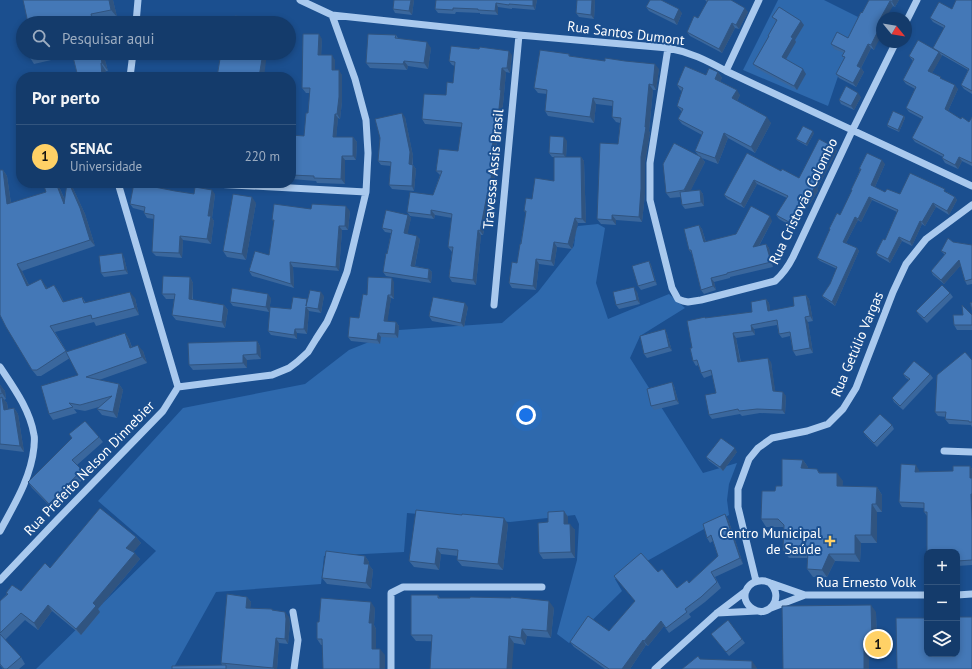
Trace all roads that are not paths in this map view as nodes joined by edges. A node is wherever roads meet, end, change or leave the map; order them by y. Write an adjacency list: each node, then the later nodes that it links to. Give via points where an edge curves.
1 (138, 0): 6 (street)
2 (300, 0): 7 (street, Rua Santos Dumont)
3 (759, 0): 12 (street)
4 (917, 0): 5 (street)
5 (911, 12)
6 (137, 16)
7 (332, 16): 8 (street, Rua Santos Dumont); 18 (street, via 356,79 366,120)
8 (519, 35): 9 (street, Rua Santos Dumont); 20 (street, Travessa Assis Brasil)
9 (668, 48): 12 (street, Rua Santos Dumont, via 688,52); 14 (street, Rua Cristovão Colombo, via 650,163 650,200 672,288 678,299 688,302 701,300 775,281 793,257)
10 (893, 48): 14 (street, Rua Cristovão Colombo)
11 (131, 60): 13 (street)
12 (726, 71): 14 (street, Rua Santos Dumont)
13 (130, 72)
14 (852, 131): 15 (street, Rua Santos Dumont)
15 (972, 186)
16 (119, 188): 22 (street)
17 (290, 188): 18 (street)
18 (366, 192): 22 (street, via 341,290 327,322 308,352 289,368 272,375)
19 (972, 205): 27 (street, Rua Getúlio Vargas, via 926,239 906,264 856,388 843,409 828,424 772,438 758,448 748,460 738,489 738,507)
20 (494, 305)
21 (0, 368): 25 (street, via 29,416 35,437 33,457 27,476)
22 (178, 388): 26 (street, Rua Prefeito Nelson Dinnebier, via 163,411)
23 (944, 451): 24 (street)
24 (972, 452)
25 (0, 532)
26 (0, 580)
27 (756, 581): 28 (street); 30 (street)
28 (770, 583): 33 (street, Rua Ernesto Volk); 35 (street, via 775,590 776,600)
29 (542, 587): 40 (street, via 403,587 391,593)
30 (746, 591): 36 (street, via 748,605); 38 (street)
31 (960, 594): 32 (street)
32 (972, 594)
33 (805, 595): 34 (street, Rua Ernesto Volk); 35 (street, Rua Ernesto Volk)
34 (924, 595)
35 (770, 608): 36 (street)
36 (761, 611): 38 (street)
37 (293, 612): 39 (street, via 298,640)
38 (717, 613): 41 (street)
39 (294, 669)
40 (391, 669)
41 (655, 669)

